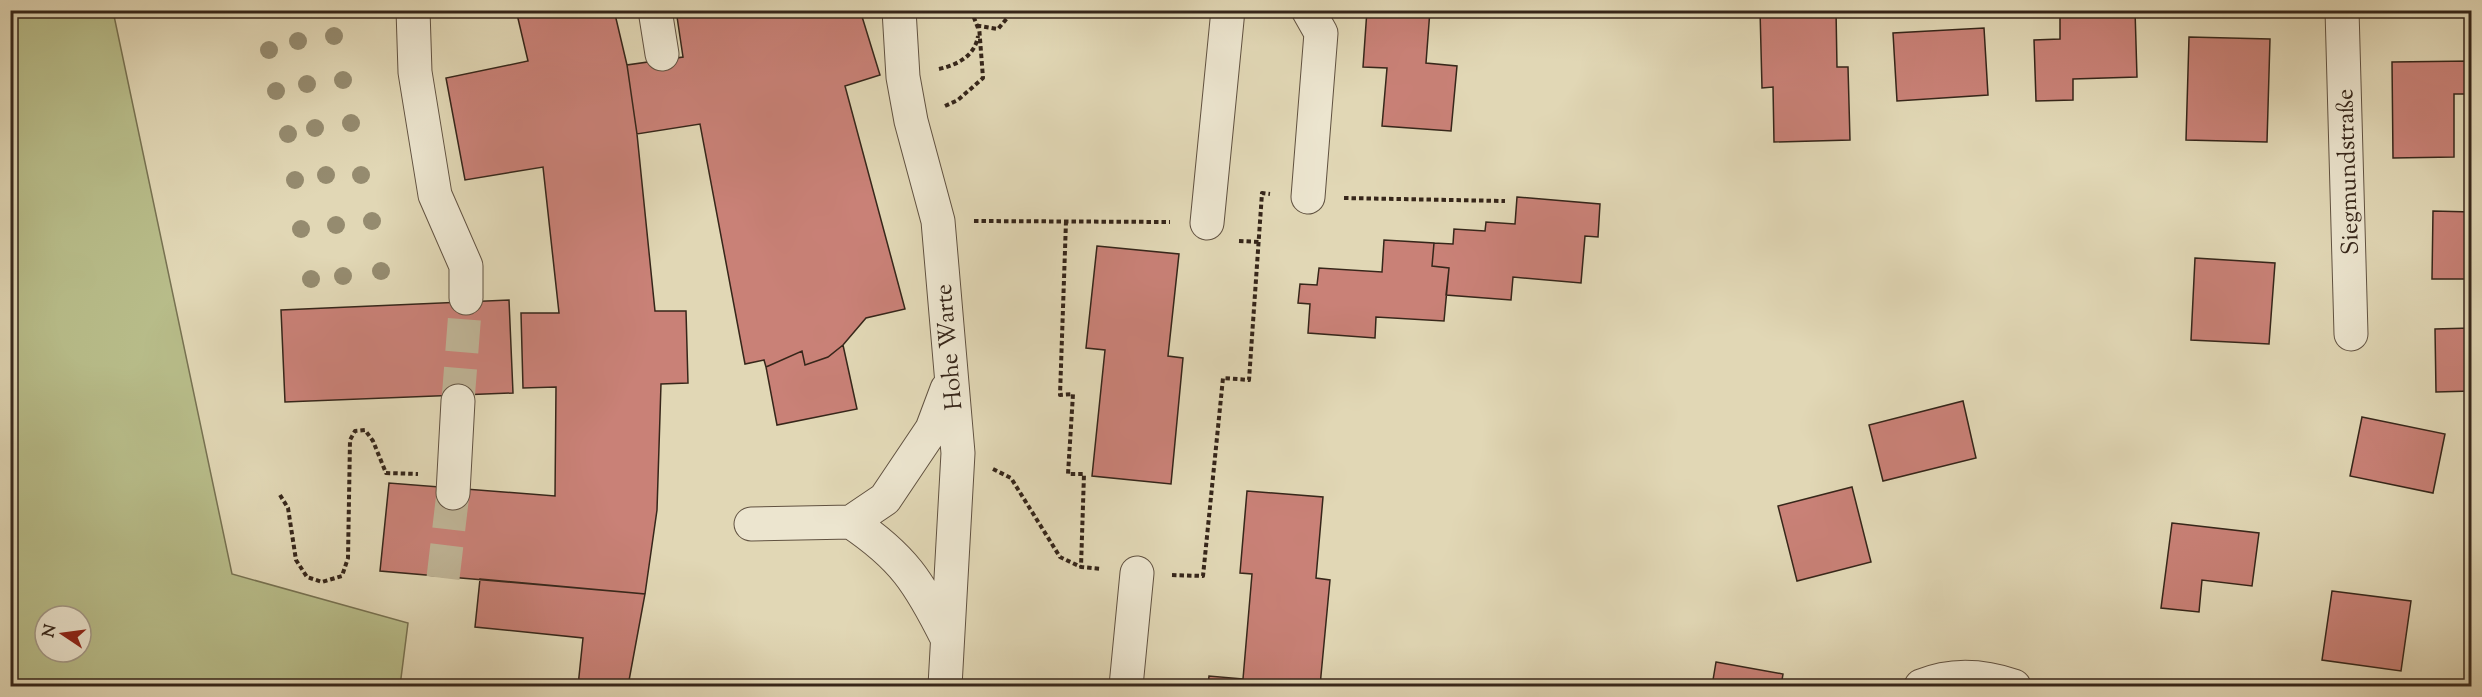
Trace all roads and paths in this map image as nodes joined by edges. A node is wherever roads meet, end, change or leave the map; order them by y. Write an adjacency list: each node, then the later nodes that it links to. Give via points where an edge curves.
1 (413, 10): 19 (street, via 415,72 435,195 466,266)
2 (655, 10): 10 (street)
3 (898, 10): 11 (street, Hohe Warte)
4 (971, 10): 9 (path)
5 (1014, 10): 9 (path, via 998,29)
6 (1228, 10): 17 (street)
7 (1308, 10): 13 (street, via 1321,33)
8 (2342, 10): 20 (street, Siegmundstraße)
9 (979, 26): 11 (path, via 969,56 952,67); 12 (path, via 983,78 958,100)
10 (662, 54)
11 (903, 77): 12 (street, Hohe Warte)
12 (911, 121): 15 (street, Hohe Warte)
13 (1308, 197): 14 (path); 18 (path, via 1262,193)
14 (1505, 201)
15 (938, 221): 16 (path); 21 (street, Hohe Warte)
16 (1066, 221): 17 (path); 29 (path, via 1060,394 1073,394 1068,474 1084,474)
17 (1207, 223): 18 (path, via 1206,238)
18 (1260, 242): 30 (path, via 1249,380 1223,378 1203,576)
19 (466, 298)
20 (2351, 334)
21 (950, 380): 23 (street, Hohe Warte); 27 (street, via 932,429 910,465 885,499)
22 (458, 401): 25 (street)
23 (958, 453): 29 (path, via 1011,478 1060,557); 31 (street, Hohe Warte)
24 (386, 473): 26 (path, via 365,430 354,431 350,440 348,558 342,576 322,582 307,577 296,560 288,508)
25 (453, 493)
26 (280, 495)
27 (851, 522): 28 (street); 31 (street, via 884,545 908,571 927,597)
28 (751, 524)
29 (1081, 567): 30 (path)
30 (1137, 573): 33 (street)
31 (948, 639): 32 (street, Hohe Warte)
32 (945, 687)
33 (1126, 687)
34 (1921, 687): 35 (street, via 1939,679 1966,676 1993,679)
35 (2014, 687)

